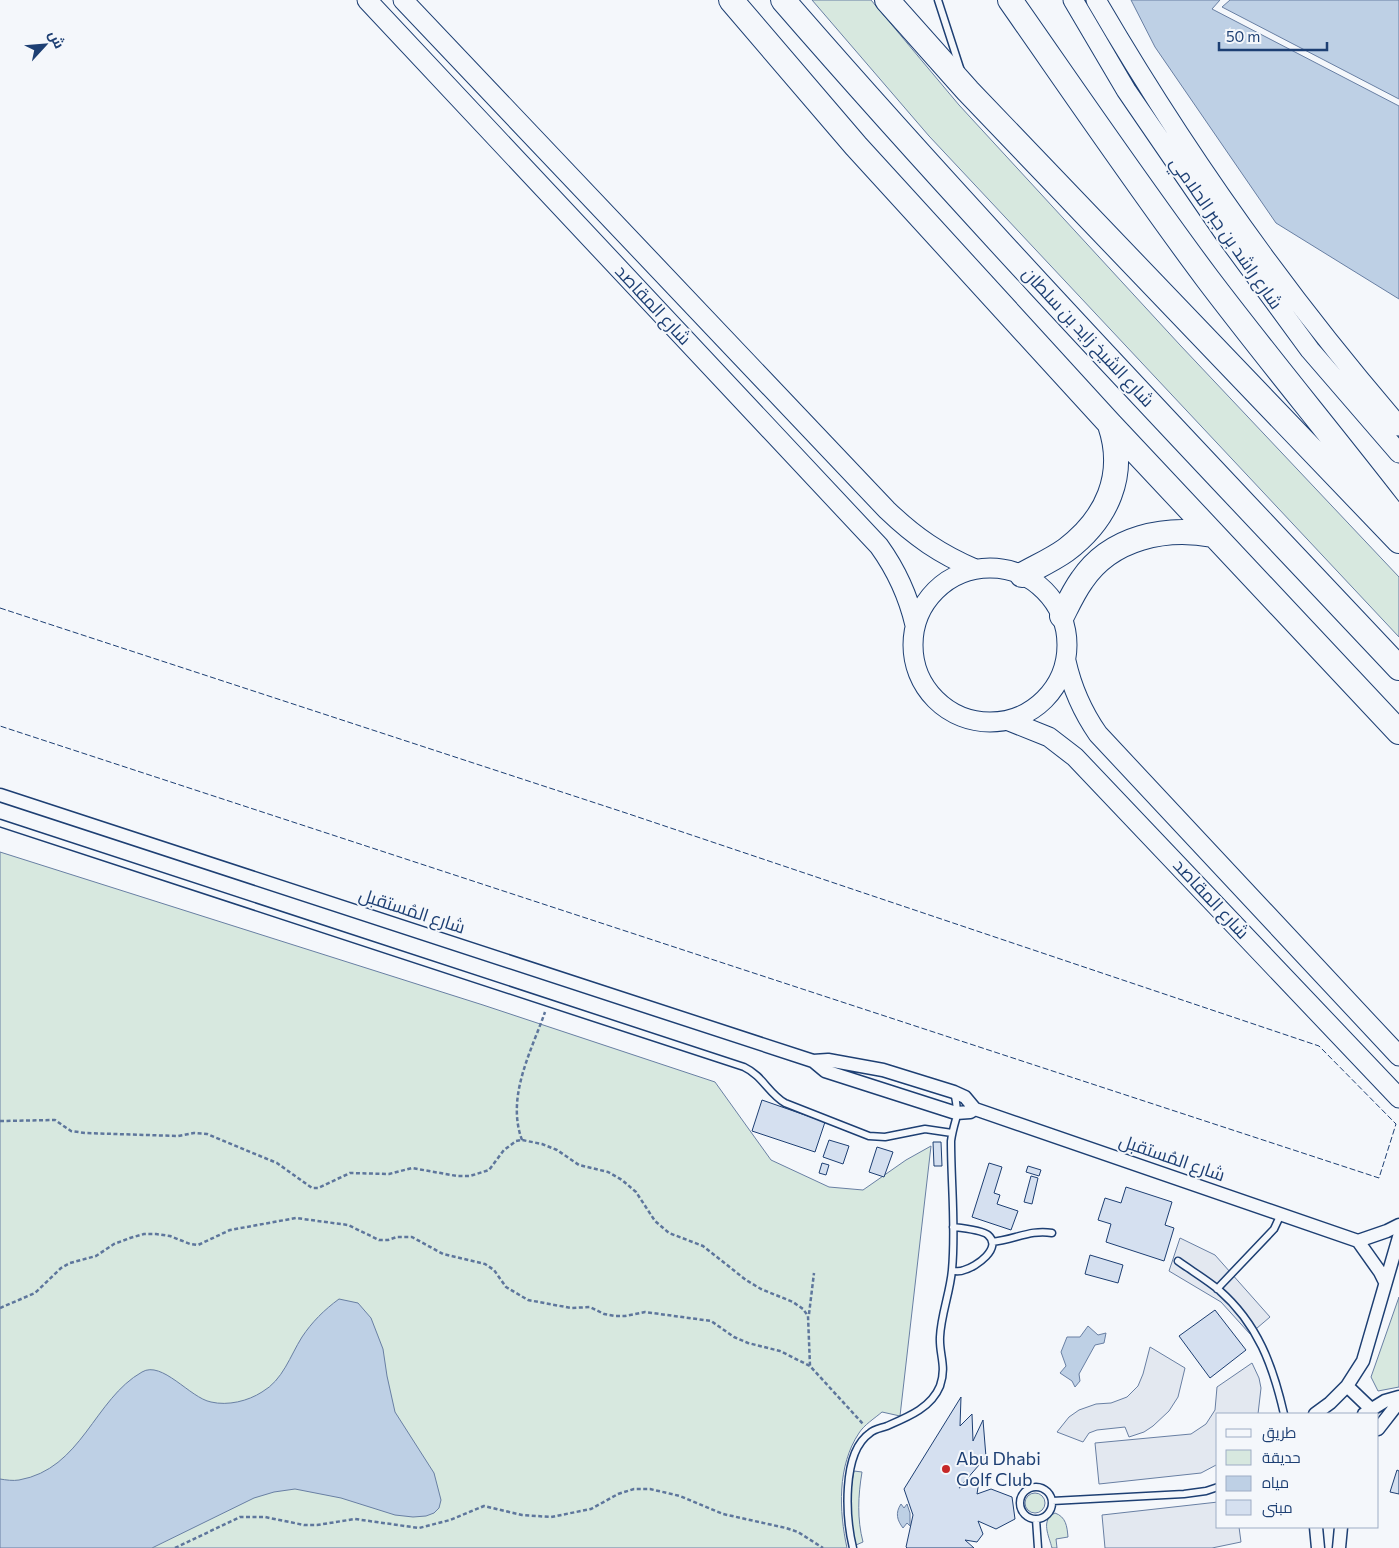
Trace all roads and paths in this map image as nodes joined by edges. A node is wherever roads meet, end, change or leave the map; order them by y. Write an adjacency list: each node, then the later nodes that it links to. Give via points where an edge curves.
1 (367, 0): 20 (street, شارع المقاصد, via 878,546 899,576)
2 (404, 0): 17 (street, شارع المقاصد, via 888,510 925,543)
3 (731, 0): 11 (highway, via 856,146)
4 (783, 0): 22 (highway, شارع الشيخ زايد بن سلطان, via 1060,308)
5 (887, 0): 10 (highway)
6 (938, 0): 10 (lane)
7 (1010, 0): 14 (highway, via 1208,279)
8 (1073, 0): 13 (street, شارع راشد بن جبر الحلامي, via 1126,90 1224,233 1310,350)
9 (1096, 0): 12 (street, شارع راشد بن جبر الحلامي, via 1143,78 1238,221 1323,334)
10 (968, 91): 16 (highway)
11 (1109, 423): 15 (highway); 18 (highway, via 1117,452 1110,496 1075,542)
12 (1399, 426)
13 (1399, 453)
14 (1399, 522)
15 (1212, 535): 19 (highway, via 1183,531 1154,534 1118,548 1088,572); 24 (highway)
16 (1399, 541)
17 (976, 569): 18 (street, via 1010,570); 20 (street, via 944,583 921,609)
18 (1022, 575): 19 (street, via 1049,596)
19 (1062, 616): 21 (street)
20 (915, 625): 23 (street, via 912,646 915,666 935,700 969,720)
21 (1066, 661): 23 (street, via 1056,685 1040,705); 28 (street, شارع المقاصد, via 1075,693 1098,734)
22 (1399, 668)
23 (1009, 721): 31 (street, شارع المقاصد, via 1049,737 1075,757)
24 (1399, 732)
25 (0, 795): 29 (street, شارع المُستقبل)
26 (0, 824): 27 (lane)
27 (548, 1003): 35 (lane, via 744,1068 756,1074 774,1096 785,1103 862,1134 877,1137 925,1129); 36 (path, via 517,1093 516,1118)
28 (1399, 1056)
29 (813, 1061): 30 (street, شارع المُستقبل, via 828,1060 883,1070); 33 (street, شارع المُستقبل, via 825,1071)
30 (954, 1092): 32 (street, شارع المُستقبل, via 965,1098); 33 (lane)
31 (1399, 1098)
32 (974, 1109): 33 (street); 37 (street, شارع المُستقبل)
33 (956, 1113): 35 (lane)
34 (0, 1121): 36 (path, via 55,1120 71,1131 85,1133 207,1134 277,1163 312,1188 350,1173 390,1174 412,1168 457,1176 480,1174 489,1170 509,1146)
35 (952, 1133): 39 (lane)
36 (522, 1140): 50 (path, via 557,1150 579,1166 608,1172 622,1180 636,1192 654,1221 670,1233 703,1246 746,1280 793,1302)
37 (1281, 1213): 42 (street, شارع المُستقبل); 48 (lane, via 1274,1229)
38 (1399, 1225): 42 (street)
39 (953, 1227): 43 (lane, via 984,1232); 45 (lane)
40 (1052, 1233): 43 (lane, via 1037,1231)
41 (1399, 1237): 47 (street)
42 (1358, 1241): 47 (street)
43 (992, 1242): 45 (lane, via 989,1254 971,1268)
44 (1178, 1262): 48 (lane)
45 (952, 1271): 59 (lane, via 940,1339 944,1365 933,1399 920,1410)
46 (814, 1273): 50 (path)
47 (1385, 1282): 52 (street, via 1363,1360)
48 (1217, 1289): 56 (lane, via 1239,1311 1258,1339 1272,1370)
49 (0, 1308): 51 (path, via 35,1293 70,1263 96,1256 114,1244 137,1236 170,1236 198,1245 230,1230 306,1218 348,1225 379,1240 412,1236 443,1254 485,1264 494,1270 506,1287 528,1300 571,1308 590,1307 615,1316 645,1312 711,1321 734,1337 780,1351)
50 (808, 1316): 51 (path)
51 (810, 1366): 59 (path)
52 (1347, 1386): 55 (street); 57 (street)
53 (1399, 1397): 55 (street)
54 (1399, 1402): 58 (street)
55 (1367, 1412)
56 (1284, 1413)
57 (1316, 1413)
58 (1379, 1428)
59 (870, 1432): 67 (lane, via 863,1439 852,1463 849,1480 847,1516)
60 (1216, 1488): 61 (lane, via 1195,1493)
61 (1052, 1501): 62 (lane, via 1049,1512); 62 (lane, via 1048,1491 1041,1487 1034,1486 1024,1492 1020,1498 1021,1509)
62 (1036, 1519): 68 (lane)
63 (1316, 1528): 69 (street)
64 (1341, 1528): 70 (street)
65 (175, 1548): 66 (path, via 240,1516 317,1526 355,1519 419,1528 484,1506 522,1515 551,1517 591,1509 618,1494 650,1488 680,1496 723,1514 798,1532)
66 (822, 1548)
67 (853, 1548)
68 (1038, 1548)
69 (1318, 1548)
70 (1340, 1548)

